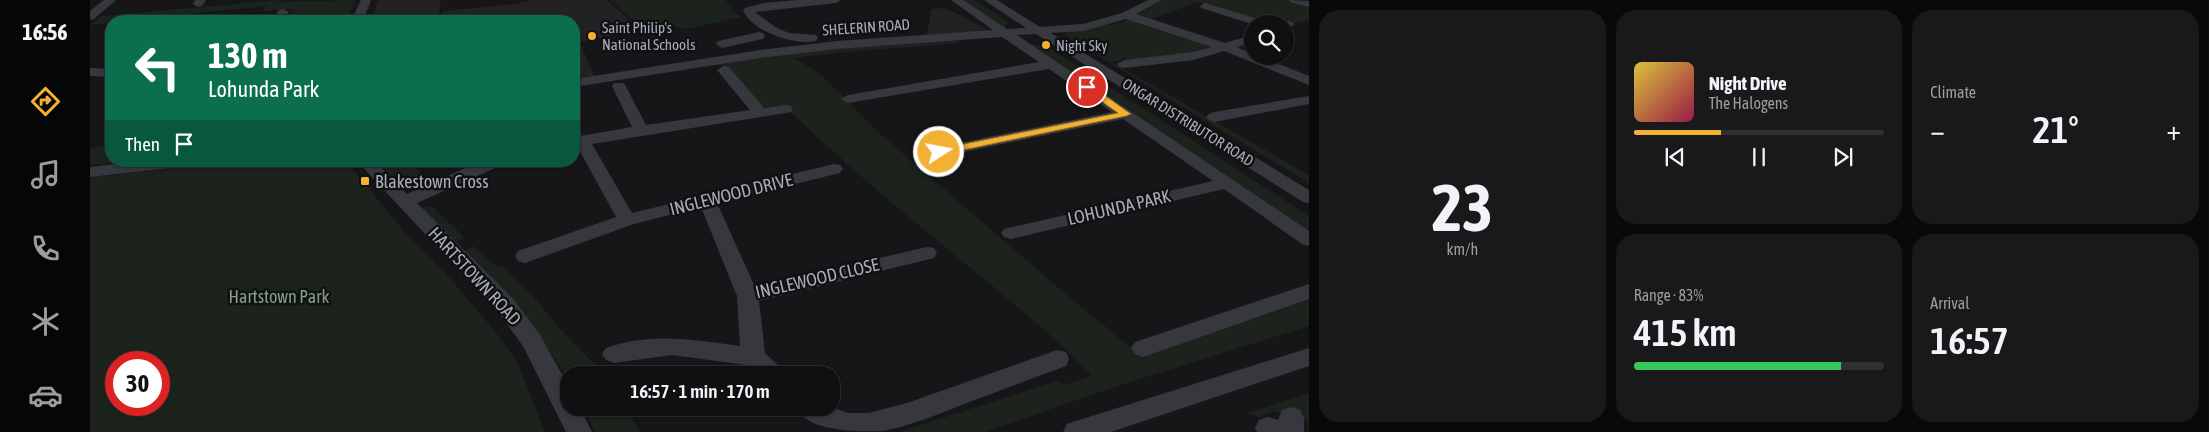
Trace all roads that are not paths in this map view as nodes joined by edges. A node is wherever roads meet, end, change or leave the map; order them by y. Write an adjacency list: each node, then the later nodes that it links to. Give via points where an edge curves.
1 (366, 0): 11 (street)
2 (836, 0): 15 (street, via 764,6 749,11 776,32 794,39)
3 (956, 0): 17 (street)
4 (990, 0): 16 (street, ONGAR DISTRIBUTOR ROAD)
5 (1158, 0): 12 (street, SHELERIN ROAD)
6 (1294, 0): 9 (street)
7 (110, 1): 8 (street); 13 (street)
8 (90, 3)
9 (1309, 4)
10 (1205, 6): 14 (street)
11 (360, 15)
12 (1126, 15): 16 (street, SHELERIN ROAD, via 1092,26); 22 (street)
13 (90, 17)
14 (1244, 18)
15 (914, 29)
16 (1040, 32): 17 (street, SHELERIN ROAD); 48 (street, ONGAR DISTRIBUTOR ROAD)
17 (1007, 34): 23 (street, SHELERIN ROAD, via 837,45); 24 (street)
18 (759, 36): 19 (street)
19 (740, 40): 21 (street); 23 (street)
20 (1244, 42): 22 (street)
21 (722, 44)
22 (1225, 47): 25 (street, via 1180,58); 29 (street)
23 (760, 54): 30 (street, SHELERIN ROAD)
24 (1052, 64): 32 (street); 36 (street)
25 (1124, 64)
26 (724, 70): 35 (street)
27 (90, 72): 28 (street)
28 (105, 73)
29 (1309, 81)
30 (580, 82)
31 (619, 86): 38 (street)
32 (848, 99)
33 (1309, 100): 37 (street)
34 (786, 109): 35 (street)
35 (760, 113): 38 (street)
36 (1126, 114): 41 (street); 47 (street)
37 (1214, 117)
38 (641, 130): 39 (street)
39 (580, 142)
40 (580, 145): 51 (street)
41 (920, 156)
42 (135, 167): 46 (street)
43 (372, 167): 50 (street, HARTSTOWN ROAD)
44 (483, 167): 50 (street)
45 (834, 169): 49 (street, INGLEWOOD DRIVE)
46 (90, 172)
47 (1227, 183): 52 (street, LOHUNDA PARK); 53 (street)
48 (1309, 198)
49 (707, 201): 51 (street, INGLEWOOD DRIVE); 57 (street, INGLEWOOD CLOSE)
50 (404, 202): 65 (street, HARTSTOWN ROAD, via 506,306 532,341)
51 (627, 220): 55 (street, INGLEWOOD DRIVE)
52 (1011, 233)
53 (1309, 240)
54 (927, 253): 57 (street, INGLEWOOD CLOSE)
55 (525, 256)
56 (1309, 290): 58 (street)
57 (748, 296): 60 (street)
58 (1143, 348)
59 (614, 354): 60 (street, via 672,346)
60 (753, 357): 63 (street)
61 (1309, 357): 66 (street)
62 (1056, 359): 64 (street, via 911,413 869,424 848,424)
63 (762, 366)
64 (825, 416)
65 (579, 432)
66 (1076, 432)

